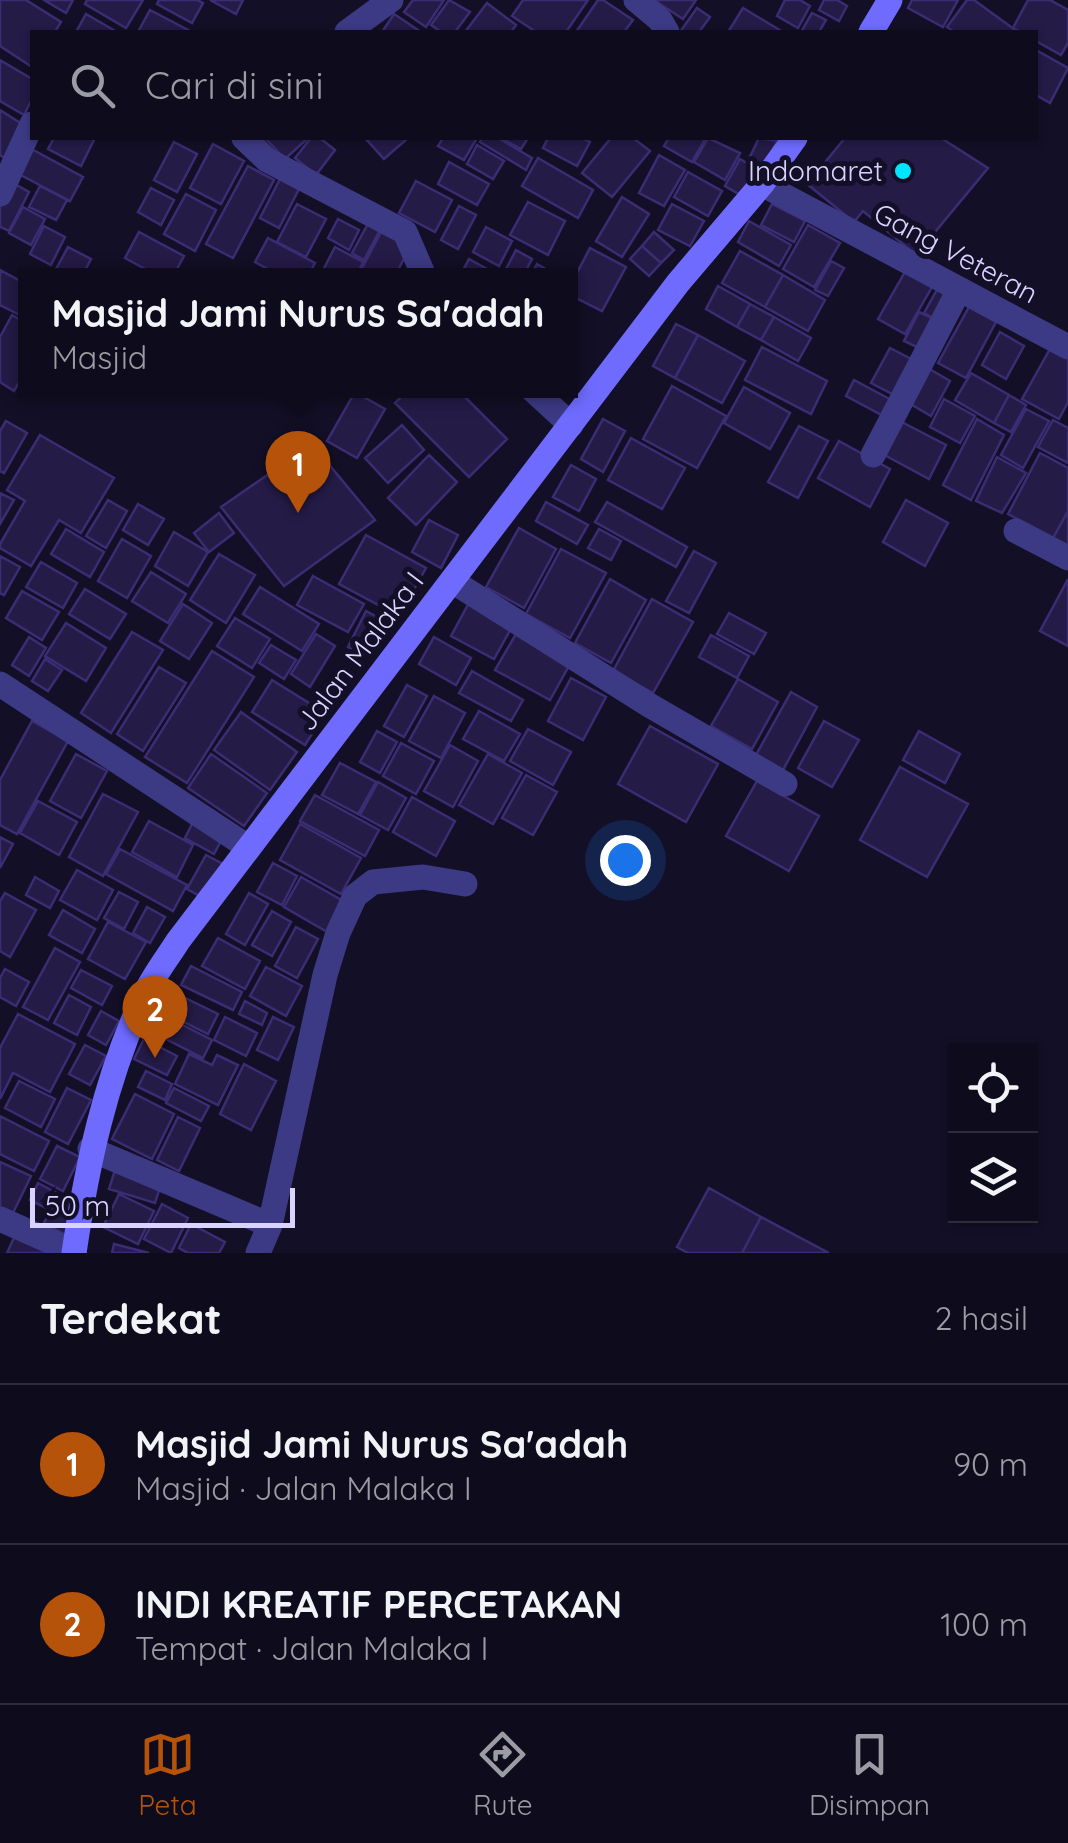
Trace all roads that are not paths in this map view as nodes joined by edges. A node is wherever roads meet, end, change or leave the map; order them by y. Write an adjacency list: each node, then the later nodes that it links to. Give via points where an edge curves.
1 (392, 0): 4 (street)
2 (636, 0): 5 (street)
3 (890, 0): 6 (street)
4 (349, 30)
5 (667, 30)
6 (872, 30)
7 (30, 128): 11 (street)
8 (246, 140): 12 (street, via 268,160 405,232)
9 (789, 140): 10 (street, Jalan Malaka I)
10 (762, 184): 13 (street, Gang Veteran); 16 (street, Jalan Malaka I)
11 (0, 194)
12 (421, 268)
13 (948, 284): 14 (street, Gang Veteran); 17 (street)
14 (1068, 346)
15 (541, 398): 16 (street)
16 (570, 425): 20 (street, Jalan Malaka I)
17 (873, 456)
18 (1016, 532): 19 (street)
19 (1068, 558)
20 (452, 581): 22 (street); 23 (street, Jalan Malaka I)
21 (0, 684): 23 (street)
22 (785, 784)
23 (248, 847): 25 (street, Jalan Malaka I, via 143,997)
24 (466, 884): 27 (street, via 423,877 373,882 355,896 324,975)
25 (90, 1149): 27 (street); 28 (street, Jalan Malaka I)
26 (0, 1219): 28 (street)
27 (264, 1223): 29 (street)
28 (74, 1253)
29 (258, 1253)

